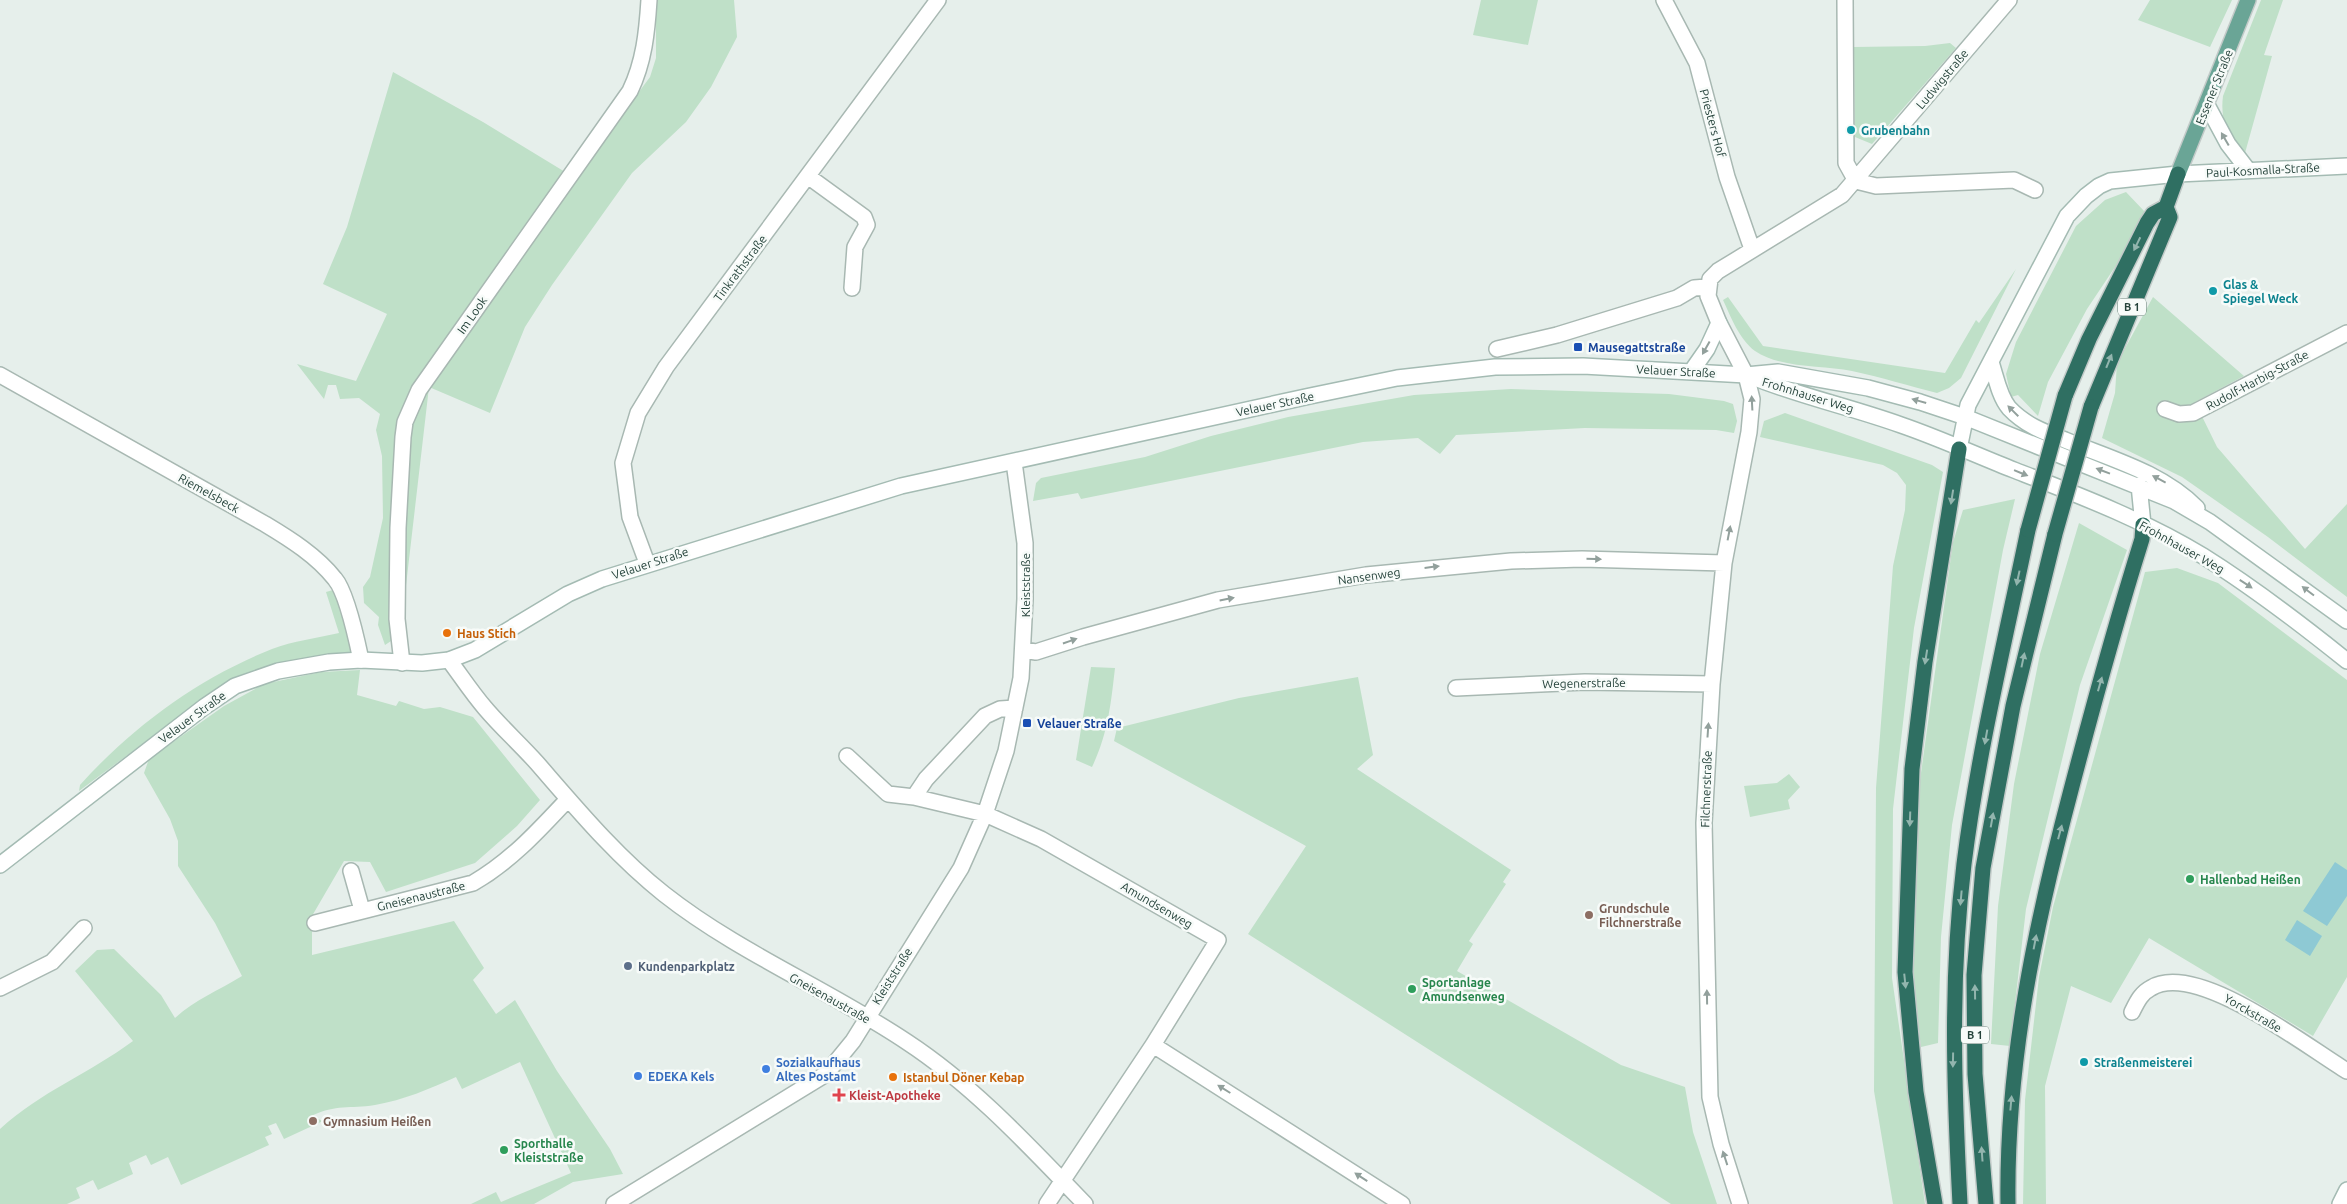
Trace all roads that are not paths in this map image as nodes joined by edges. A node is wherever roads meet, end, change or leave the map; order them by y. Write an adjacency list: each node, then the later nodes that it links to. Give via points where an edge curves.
1 (648, 0): 39 (street, Im Look, via 644,53 639,74 630,91 419,390 411,406 402,437 398,528 397,619)
2 (938, 0): 11 (street, Tinkrathstraße)
3 (1664, 0): 15 (street, Priesters Hof, via 1697,63 1727,177)
4 (1846, 0): 12 (street, via 1846,163)
5 (2009, 0): 12 (street, Ludwigstraße)
6 (2248, 0): 7 (main road, Essener Straße / B 1)
7 (2207, 105): 9 (street, one-way to 7, via 2228,144); 10 (main road, Essener Straße / B 1)
8 (2347, 166): 9 (street, Paul-Kosmalla-Straße)
9 (2248, 170): 10 (street, Paul-Kosmalla-Straße)
10 (2178, 174): 14 (highway, B 1); 21 (street, via 2110,181 2075,206 2026,291)
11 (809, 177): 17 (street, via 864,217 867,225 855,247); 32 (street, Tinkrathstraße, via 666,367 638,413 623,463 630,517)
12 (1856, 180): 13 (street, via 1876,186 2014,180); 15 (street, via 1842,195)
13 (2035, 190)
14 (2166, 207): 65 (highway, one-way to 65, bridge, via 2153,214 2147,223 2065,396 2028,530 1992,699 1964,864 1955,975 1953,1077); 66 (highway, B 1, one-way to 14, bridge, via 1975,1074 1974,975 1983,868 2013,706 2055,534 2091,406 2170,217)
15 (1752, 249): 16 (street, via 1718,271)
16 (1707, 287): 18 (street); 20 (street, via 1694,288 1677,298 1557,335)
17 (852, 288)
18 (1718, 323): 22 (street, one-way to 22, via 1707,350); 24 (street)
19 (2347, 333): 25 (street, Rudolf-Harbig-Straße, via 2193,413 2179,414)
20 (1497, 349)
21 (1991, 362): 26 (street); 30 (street, one-way to 21, via 2181,493 2158,478 2027,424 2008,407)
22 (1691, 372): 24 (street, Velauer Straße); 28 (street, Velauer Straße, via 1583,366 1495,367 1397,378)
23 (0, 375): 36 (street, Riemelsbeck, via 265,524 306,551 337,580 352,621)
24 (1746, 375): 26 (street, Frohnhauser Weg, one-way to 24, via 1868,388 1778,372); 27 (street, Frohnhauser Weg, via 1785,391 1899,424); 33 (street, Filchnerstraße, one-way to 24, via 1752,412)
25 (2165, 409)
26 (1965, 417): 27 (street); 29 (street, Frohnhauser Weg, one-way to 26)
27 (1959, 449): 31 (street, Frohnhauser Weg, one-way to 31, via 2094,502); 64 (highway, one-way to 64, via 1925,662 1912,769 1904,972 1916,1092)
28 (1014, 462): 32 (street, Velauer Straße, via 901,486); 35 (street, Kleiststraße, via 1025,543)
29 (2139, 485): 30 (street, Frohnhauser Weg); 31 (street)
30 (2210, 522): 34 (street, Frohnhauser Weg, one-way to 30)
31 (2143, 525): 38 (street, Frohnhauser Weg, one-way to 38, via 2202,555 2279,606); 67 (highway, one-way to 31, via 2010,1105 2021,1012 2040,917 2086,730 2142,539)
32 (647, 563): 37 (street, Velauer Straße, via 568,594 483,646)
33 (1724, 563): 35 (street, Nansenweg, one-way to 33, via 1036,652 1218,600 1366,575 1511,560); 40 (street, Filchnerstraße)
34 (2347, 621)
35 (1023, 650): 42 (street, Kleiststraße)
36 (361, 660): 39 (street, Velauer Straße); 47 (street, Velauer Straße, via 278,671 235,686)
37 (449, 660): 39 (street, Velauer Straße); 45 (street, Gneisenaustraße, via 484,707)
38 (2347, 661)
39 (402, 663)
40 (1712, 684): 41 (street, Wegenerstraße, via 1585,682); 63 (street, Filchnerstraße, one-way to 40, via 1710,1098 1704,823)
41 (1456, 688)
42 (1015, 708): 44 (street, via 1000,709 985,716 926,779); 46 (street, Kleiststraße, via 1006,751)
43 (847, 756): 44 (street, via 888,794)
44 (914, 797): 46 (street)
45 (568, 799): 49 (street, Gneisenaustraße, via 518,852 473,882); 54 (street, Gneisenaustraße, via 611,847 666,896 784,973)
46 (986, 814): 54 (street, Kleiststraße, via 961,868); 55 (street, Amundsenweg, via 1041,840 1218,940)
47 (0, 865)
48 (351, 871): 49 (street, Gneisenaustraße)
49 (362, 910): 50 (street, Gneisenaustraße)
50 (315, 923)
51 (84, 928): 52 (street, via 52,962)
52 (0, 988)
53 (2132, 1012): 56 (street, Yorckstraße, via 2152,986 2179,983 2198,986 2246,1007)
54 (867, 1018): 57 (street, Gneisenaustraße, via 934,1060 978,1096); 59 (street, Kleiststraße, via 826,1074)
55 (1153, 1045): 57 (street, Amundsenweg); 62 (street, one-way to 55)
56 (2347, 1071)
57 (1063, 1181): 60 (street, Amundsenweg); 61 (street, Gneisenaustraße)
58 (2347, 1190): 68 (street)
59 (614, 1204)
60 (1047, 1204)
61 (1085, 1204)
62 (1402, 1204)
63 (1740, 1204)
64 (1935, 1204)
65 (1960, 1204)
66 (1986, 1204)
67 (2008, 1204)
68 (2340, 1204)

